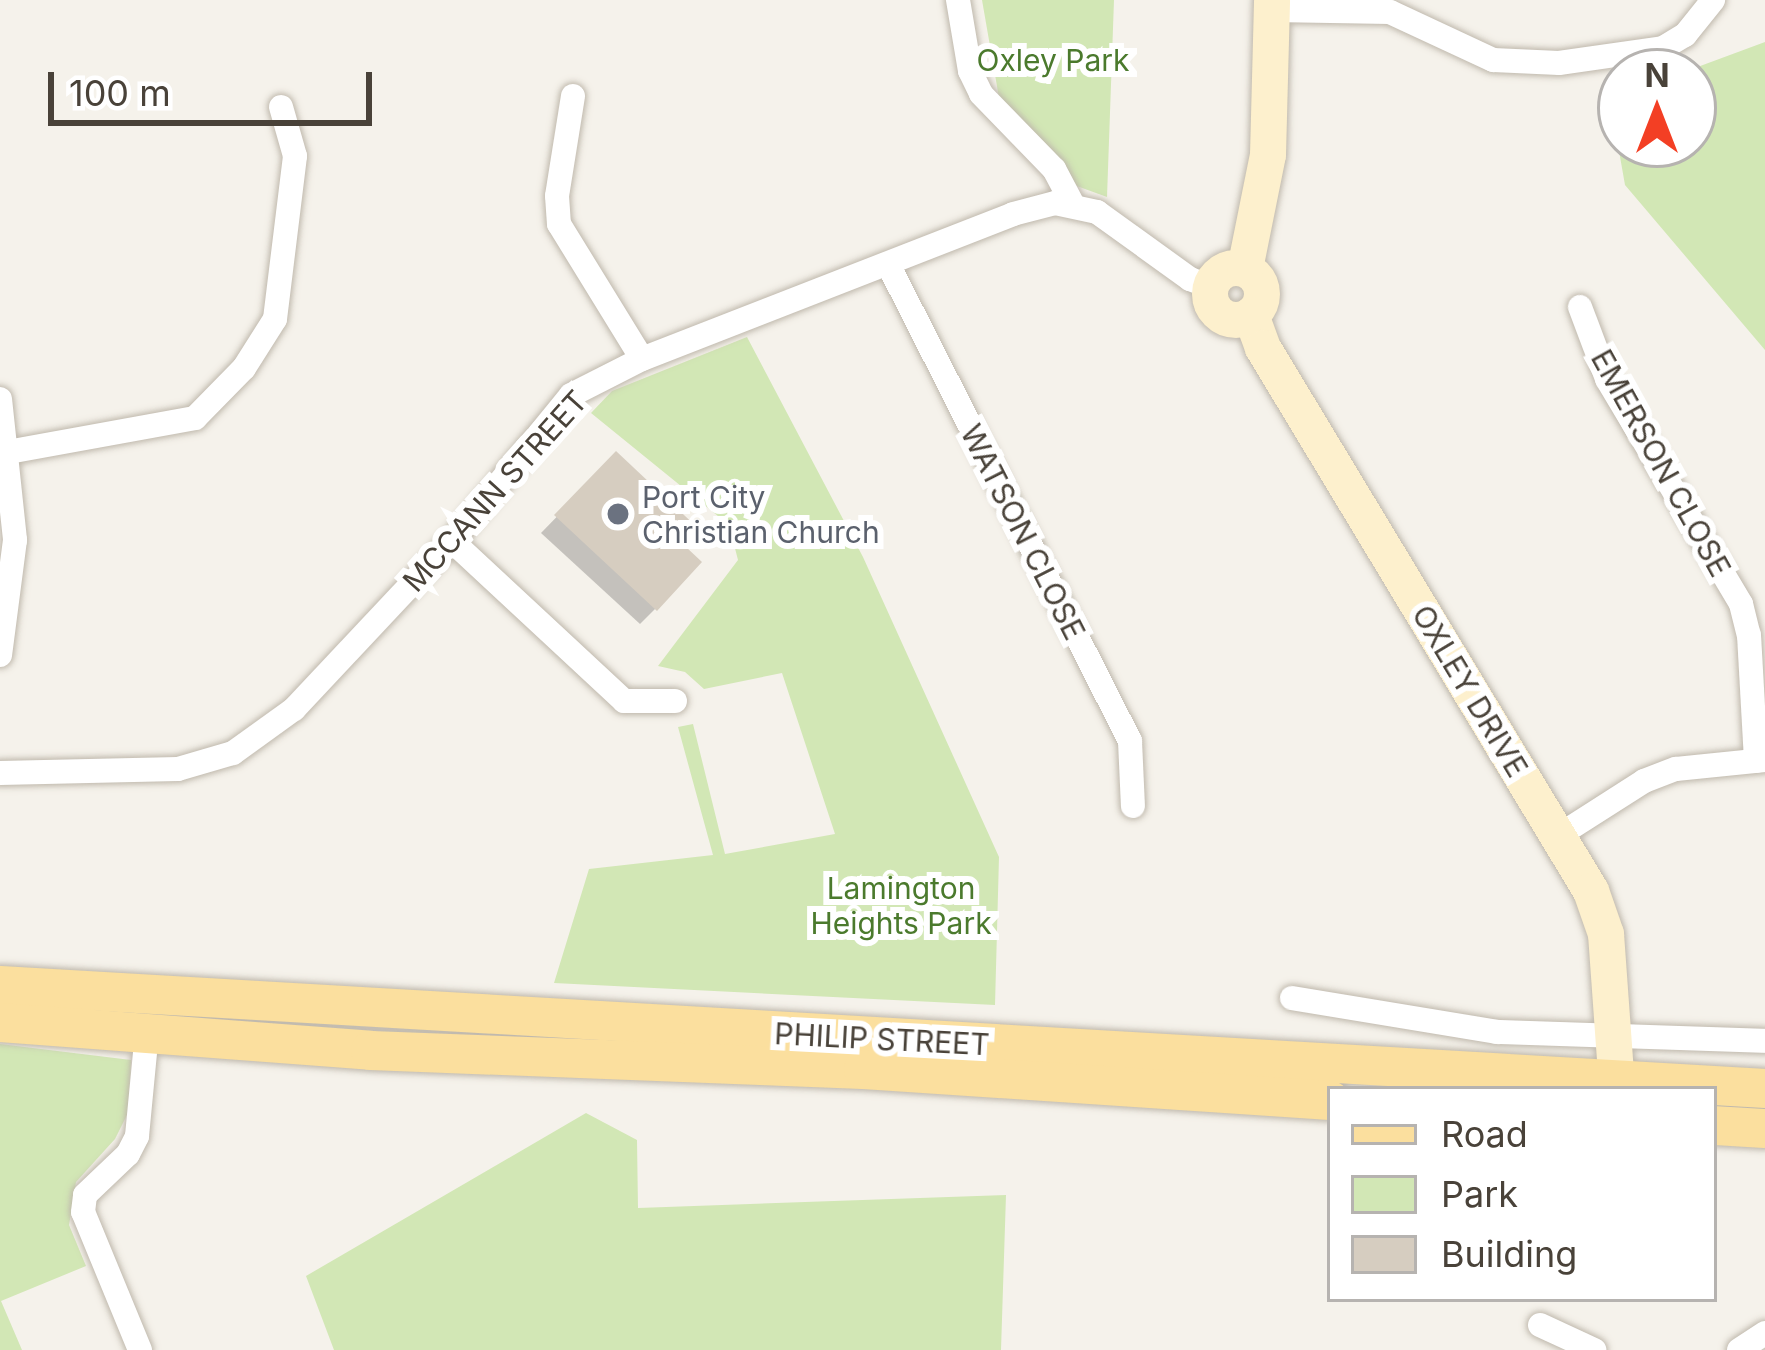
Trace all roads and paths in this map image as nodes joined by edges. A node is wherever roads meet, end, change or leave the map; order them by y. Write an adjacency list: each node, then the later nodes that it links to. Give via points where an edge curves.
1 (958, 0): 6 (street, via 981,94 1054,169)
2 (1713, 0): 3 (street, via 1663,48 1559,63 1493,60 1390,13)
3 (1272, 5): 8 (street, via 1267,168)
4 (573, 96): 12 (street, via 556,196 559,224)
5 (281, 107): 14 (street, via 295,156 275,319 244,368 195,418)
6 (1072, 203): 7 (street, MCCANN STREET, via 1013,214); 9 (street)
7 (888, 264): 12 (street, MCCANN STREET); 20 (street, WATSON CLOSE, via 1130,741)
8 (1245, 269): 9 (street, via 1224,271); 11 (street, via 1262,290)
9 (1210, 287): 11 (street, via 1217,312 1233,320)
10 (1580, 307): 18 (street, EMERSON CLOSE, via 1607,379 1741,604)
11 (1251, 315): 21 (street, OXLEY DRIVE, via 1263,348)
12 (642, 358): 15 (street, MCCANN STREET, via 572,395)
13 (0, 399): 14 (street)
14 (8, 452): 16 (street, via 15,540)
15 (452, 541): 17 (street, via 624,700); 19 (street, MCCANN STREET, via 294,709 233,753 178,769)
16 (0, 655)
17 (675, 700)
18 (1760, 761): 21 (street, via 1676,769)
19 (0, 772)
20 (1133, 806)
21 (1558, 836): 26 (street, OXLEY DRIVE, via 1606,934)
22 (0, 985): 28 (main road, PHILIP STREET)
23 (1292, 998): 26 (street, via 1497,1032)
24 (0, 1022): 25 (main road, PHILIP STREET)
25 (147, 1034): 32 (main road, PHILIP STREET); 37 (street, via 137,1136 85,1195 87,1231)
26 (1616, 1038): 27 (street); 28 (street, OXLEY DRIVE)
27 (1765, 1042)
28 (1617, 1084): 29 (main road, PHILIP STREET)
29 (1691, 1086)
30 (1717, 1087): 31 (main road, PHILIP STREET)
31 (1765, 1088)
32 (1327, 1100)
33 (1717, 1125): 34 (main road)
34 (1765, 1128)
35 (1540, 1325): 38 (street)
36 (1765, 1333): 39 (street)
37 (140, 1350)
38 (1594, 1350)
39 (1739, 1350)

